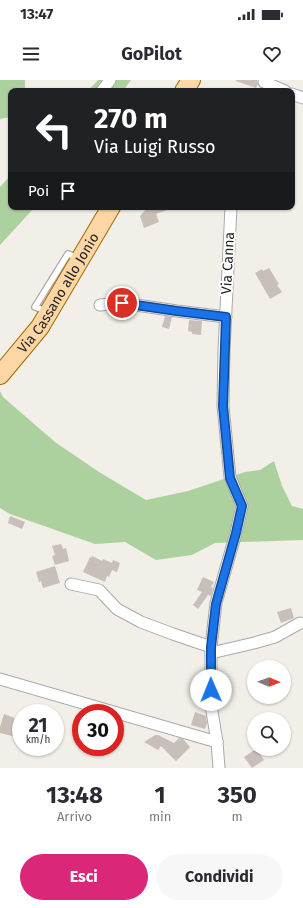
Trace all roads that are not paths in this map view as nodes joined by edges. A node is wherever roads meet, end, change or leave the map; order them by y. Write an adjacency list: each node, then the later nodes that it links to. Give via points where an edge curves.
1 (263, 84): 2 (street)
2 (276, 88)
3 (109, 210): 7 (main road, Via Cassano allo Jonio, via 40,327)
4 (231, 210): 6 (street, Via Canna)
5 (100, 305): 6 (street, via 122,303)
6 (226, 317): 10 (street, Via Canna, via 223,406 230,478 242,506 216,604)
7 (0, 375)
8 (72, 584): 10 (street, via 99,590 117,609 141,622)
9 (300, 622): 10 (street, via 275,637)
10 (211, 650): 12 (street, Via Canna, via 211,705)
11 (0, 679): 12 (street)
12 (217, 742): 13 (street, Via Canna)
13 (219, 768)

